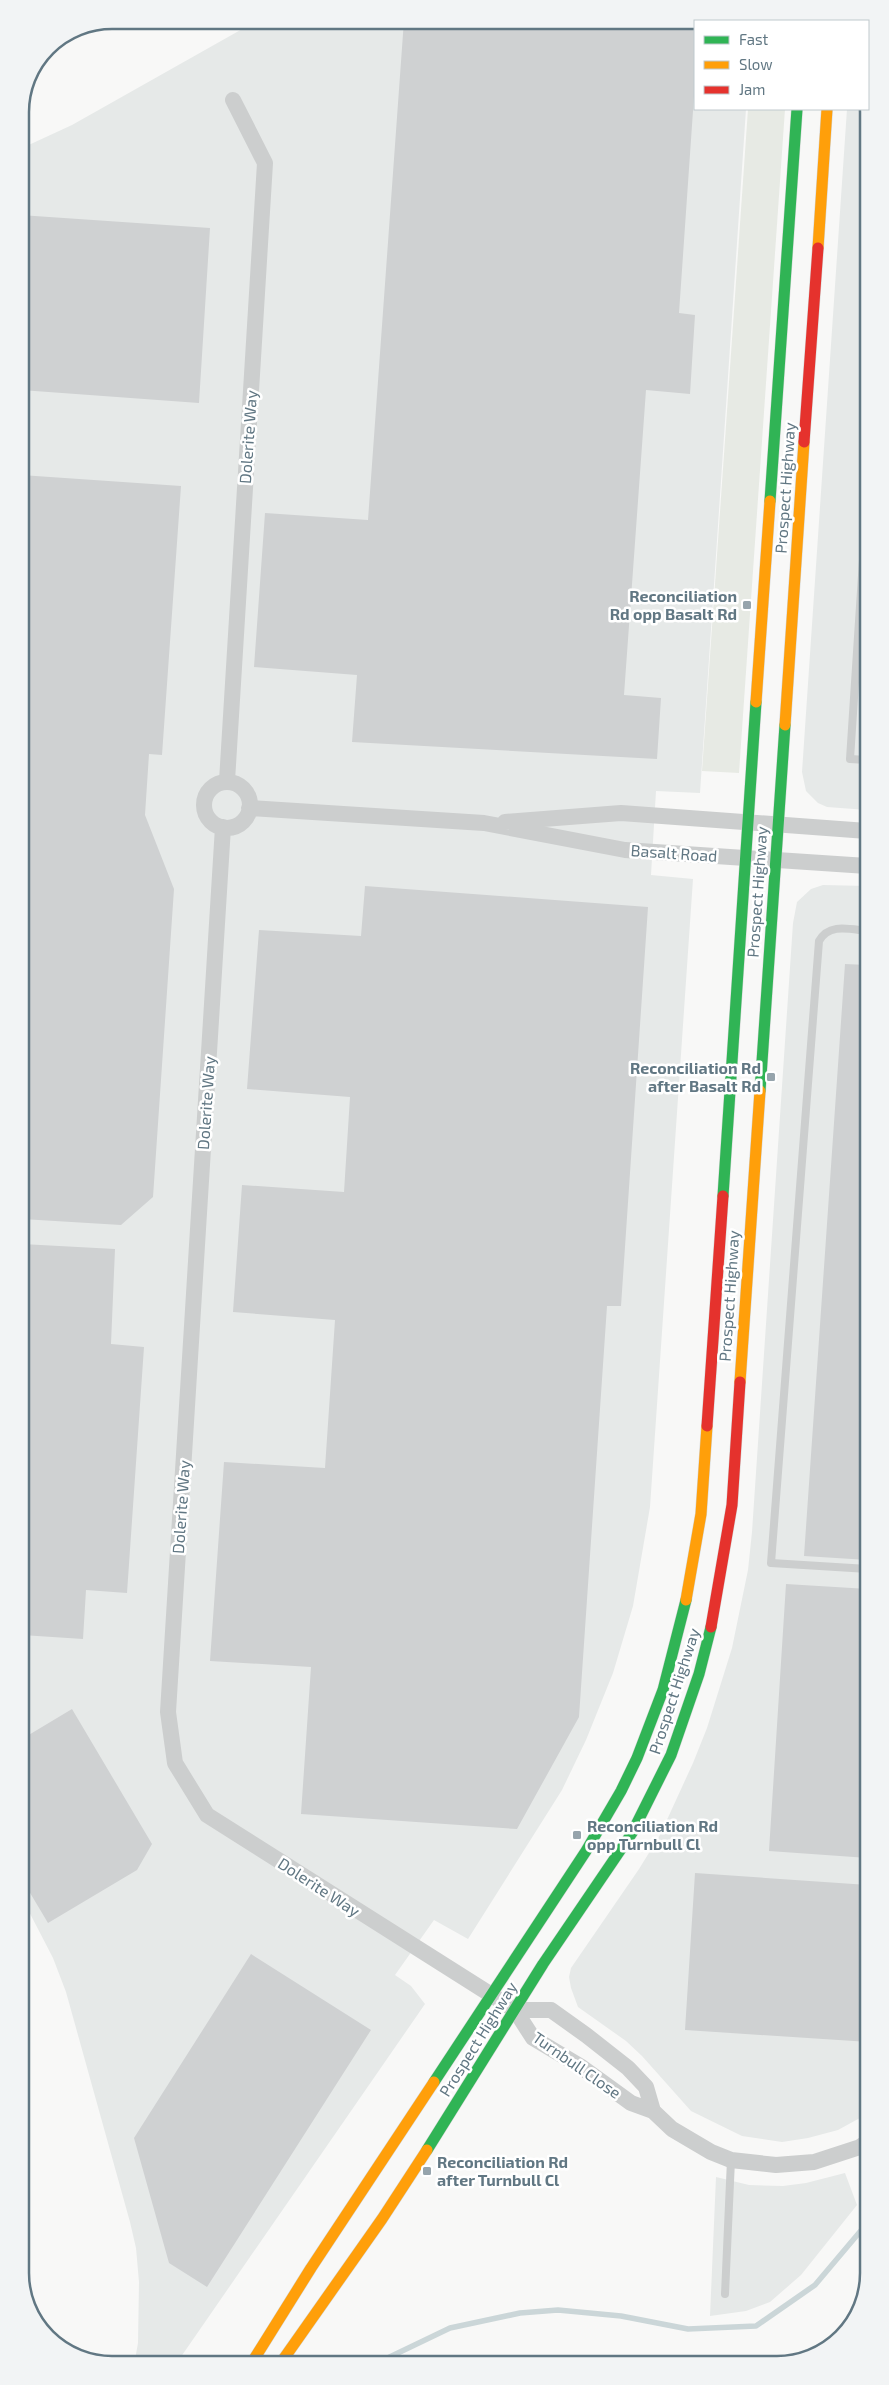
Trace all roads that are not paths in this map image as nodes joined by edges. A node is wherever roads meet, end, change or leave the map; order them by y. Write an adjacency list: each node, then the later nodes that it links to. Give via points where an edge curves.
1 (232, 100): 6 (street, Dolerite Way, via 265,163)
2 (797, 110): 8 (main road, Prospect Highway)
3 (827, 110): 10 (main road, Prospect Highway)
4 (860, 606): 5 (lane, via 850,759)
5 (860, 760)
6 (227, 781): 7 (street, via 242,787 247,793); 11 (street, via 212,786 204,799 210,820)
7 (249, 808): 9 (street, Basalt Road); 11 (street, via 238,825)
8 (748, 822): 9 (street, Basalt Road, via 621,813); 10 (street, Basalt Road); 13 (main road, Prospect Highway)
9 (484, 823): 13 (street, Basalt Road, via 625,850)
10 (778, 825): 12 (street, Basalt Road); 14 (main road, Prospect Highway)
11 (224, 827): 18 (street, Dolerite Way, via 168,1712 175,1763 207,1815)
12 (860, 831)
13 (746, 858): 14 (street, Basalt Road); 18 (main road, Prospect Highway, via 701,1514 686,1610 652,1721 620,1792 586,1851)
14 (775, 859): 15 (street, Basalt Road); 19 (main road, Prospect Highway, via 732,1504 714,1621 690,1703 650,1800 622,1850)
15 (860, 865)
16 (860, 930): 17 (lane, via 835,928 824,933 819,941 771,1563)
17 (860, 1569)
18 (490, 1995): 19 (street, Dolerite Way); 24 (main road, Prospect Highway)
19 (515, 2010): 20 (street, Turnbull Close, via 533,2038 588,2071 631,2103); 20 (street, Turnbull Close, via 551,2010 586,2035 628,2068 646,2087); 25 (main road, Prospect Highway, via 394,2201)
20 (653, 2111): 22 (street, Turnbull Close, via 691,2142)
21 (860, 2147): 22 (street, Turnbull Close, via 814,2162 776,2165)
22 (732, 2160): 23 (lane)
23 (725, 2294)
24 (256, 2356)
25 (285, 2356)

